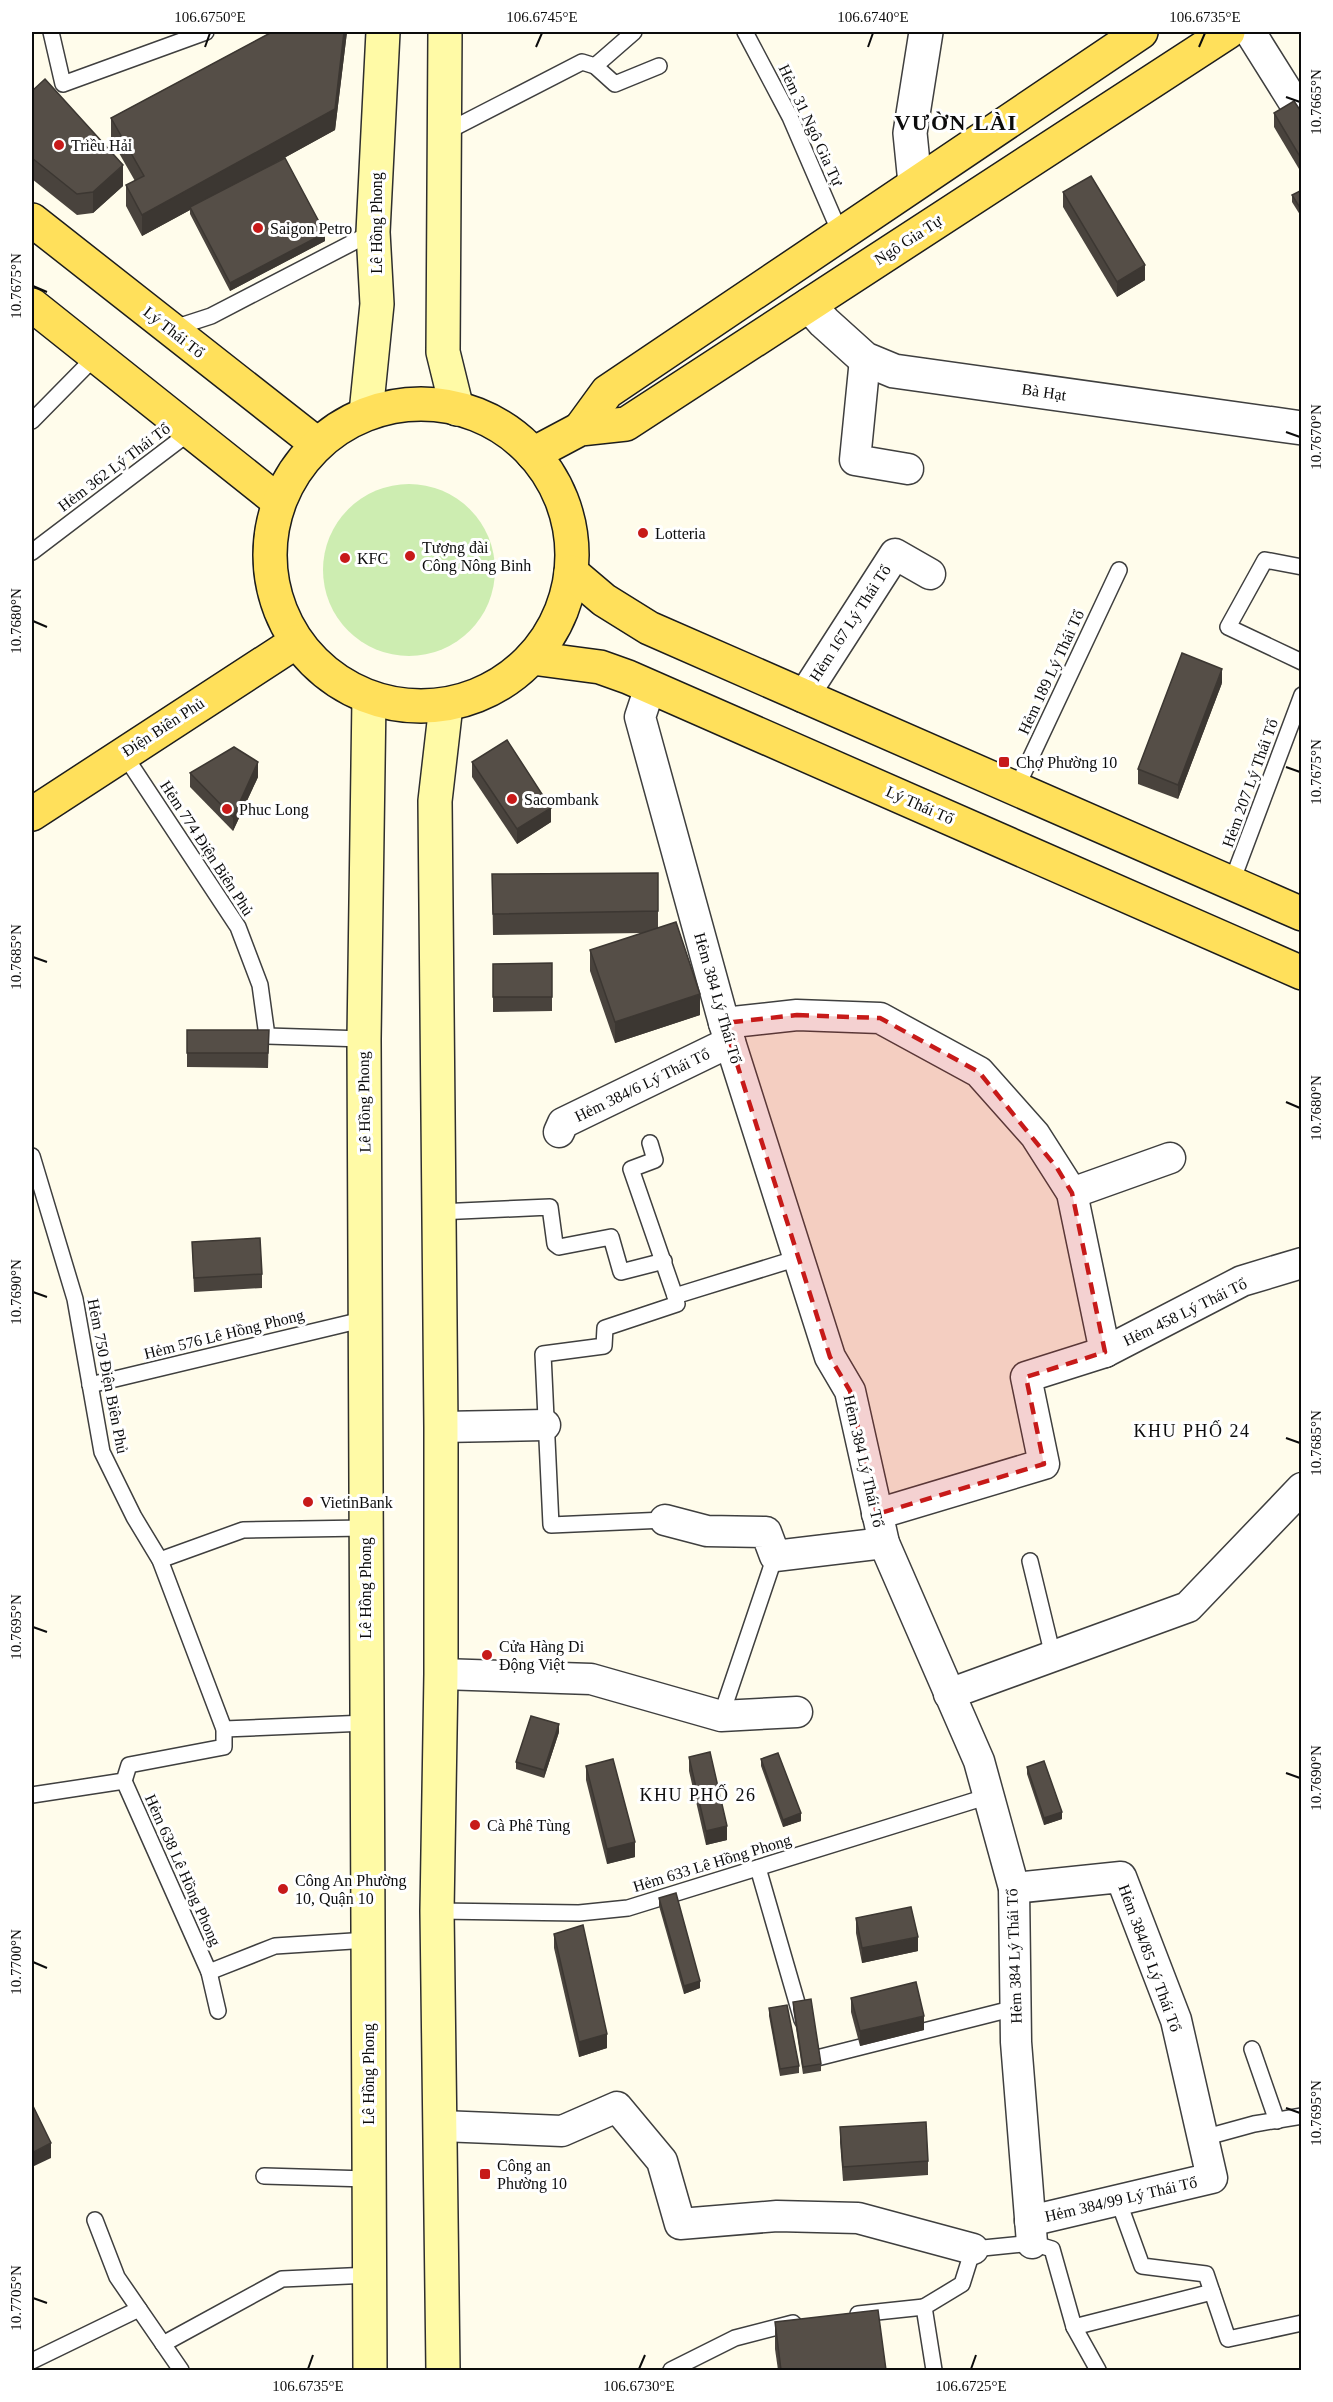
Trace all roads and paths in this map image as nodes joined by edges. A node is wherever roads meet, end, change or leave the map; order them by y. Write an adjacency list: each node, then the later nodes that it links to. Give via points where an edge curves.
1 (51, 32): 2 (lane, via 63,84)
2 (206, 32)
3 (383, 32): 17 (main road, Lê Hồng Phong)
4 (445, 32): 14 (main road)
5 (634, 32): 11 (lane)
6 (745, 32): 18 (lane, Hẻm 31 Ngô Gia Tự, via 790,117)
7 (926, 32): 15 (street, via 910,133)
8 (1141, 32): 15 (main road, Ngô Gia Tự)
9 (1228, 32): 20 (main road, Ngô Gia Tự)
10 (1250, 32): 13 (street)
11 (595, 66): 12 (lane, via 615,84); 14 (lane, via 582,62)
12 (659, 66)
13 (1302, 115)
14 (444, 133): 24 (main road, via 443,351)
15 (915, 183): 18 (main road, Ngô Gia Tự)
16 (32, 219): 21 (main road, Lý Thái Tổ)
17 (373, 232): 21 (lane, via 211,316); 25 (main road, Lê Hồng Phong, via 377,304)
18 (841, 235): 28 (main road, Ngô Gia Tự, via 607,392)
19 (32, 304): 22 (main road)
20 (809, 304): 23 (street, Bà Hạt); 28 (main road, Ngô Gia Tự, via 626,424)
21 (171, 329): 30 (main road, Lý Thái Tổ)
22 (96, 356): 26 (lane); 29 (main road)
23 (865, 359): 27 (street, Bà Hạt, via 894,371); 32 (street, via 855,460)
24 (457, 409): 25 (main road, via 424,404); 31 (main road, via 511,434)
25 (366, 413): 30 (main road)
26 (32, 421)
27 (1302, 428)
28 (580, 429): 31 (main road, Ngô Gia Tự)
29 (190, 432): 33 (main road); 34 (lane, Hẻm 362 Lý Thái Tổ)
30 (317, 444): 33 (main road, via 294,470)
31 (533, 454): 37 (main road, via 563,503 571,537)
32 (908, 469)
33 (278, 501): 39 (main road, via 270,537 270,573 279,609)
34 (32, 552)
35 (1302, 567): 41 (lane, via 1265,560 1228,627)
36 (1119, 570): 48 (lane, Hẻm 189 Lý Thái Tổ)
37 (572, 572): 40 (main road, via 565,603 552,632); 44 (main road, via 604,600 649,628)
38 (930, 574): 44 (street, Hẻm 167 Lý Thái Tổ, via 895,554)
39 (296, 642): 45 (main road, via 319,667); 47 (main road, Điện Biên Phủ)
40 (532, 658): 42 (main road, Lý Thái Tổ, via 600,667); 46 (main road, via 507,680 478,696)
41 (1302, 662)
42 (650, 687): 52 (main road, Lý Thái Tổ); 53 (street, Hẻm 384 Lý Thái Tổ, via 640,717)
43 (1302, 695): 50 (lane, Hẻm 207 Lý Thái Tổ)
44 (803, 696): 48 (main road)
45 (369, 698): 46 (main road); 54 (main road, Lê Hồng Phong)
46 (446, 705): 60 (main road, via 435,801)
47 (123, 753): 49 (main road, Điện Biên Phủ); 54 (lane, Hẻm 774 Điện Biên Phủ, via 238,927 260,985 267,1036)
48 (1016, 789): 50 (main road)
49 (32, 814)
50 (1231, 884): 51 (main road)
51 (1302, 914)
52 (1302, 973)
53 (727, 1033): 55 (street, Hẻm 384/6 Lý Thái Tổ, via 563,1123); 59 (street, Hẻm 384/6 Lý Thái Tổ, via 797,1015 880,1018 979,1072 1035,1135); 61 (street, Hẻm 384 Lý Thái Tổ)
54 (364, 1039): 65 (main road, Lê Hồng Phong)
55 (559, 1132)
56 (650, 1143): 62 (lane, via 655,1160 631,1169)
57 (32, 1156): 67 (lane, Hẻm 750 Điện Biên Phủ, via 75,1299)
58 (1170, 1158): 59 (street)
59 (1072, 1193): 66 (street)
60 (438, 1212): 62 (lane, via 550,1207 555,1244 559,1247 611,1237 621,1272); 69 (main road)
61 (798, 1258): 64 (lane); 71 (street, Hẻm 384 Lý Thái Tổ, via 830,1357 850,1391)
62 (664, 1261): 64 (lane)
63 (1302, 1263): 66 (street, Hẻm 458 Lý Thái Tổ, via 1242,1281)
64 (675, 1296): 68 (lane, via 677,1304 605,1328 604,1346 543,1354)
65 (366, 1318): 67 (lane, Hẻm 576 Lê Hồng Phong); 73 (main road, Lê Hồng Phong)
66 (1105, 1352): 71 (street, Hẻm 458 Lý Thái Tổ, via 1026,1377 1044,1464)
67 (90, 1385): 76 (lane, Hẻm 750 Điện Biên Phủ, via 102,1452 134,1518)
68 (545, 1425): 69 (street); 72 (lane, via 551,1526)
69 (441, 1428): 79 (main road)
70 (1302, 1488): 78 (street, via 1188,1607)
71 (877, 1514): 74 (street, Hẻm 384 Lý Thái Tổ)
72 (665, 1520): 75 (street, via 707,1531 766,1532)
73 (365, 1528): 76 (lane, via 243,1530); 83 (main road, Lê Hồng Phong)
74 (884, 1543): 75 (street); 80 (street, Hẻm 384 Lý Thái Tổ)
75 (775, 1556): 82 (lane)
76 (160, 1560): 84 (lane, Hẻm 750 Điện Biên Phủ)
77 (1030, 1561): 78 (lane)
78 (1053, 1656): 80 (street)
79 (441, 1674): 82 (street, via 591,1678); 90 (main road)
80 (949, 1694): 87 (street, Hẻm 384 Lý Thái Tổ, via 979,1761)
81 (797, 1712): 82 (street)
82 (721, 1716)
83 (366, 1723): 84 (lane); 91 (main road, Lê Hồng Phong)
84 (224, 1729): 85 (lane, via 224,1747 129,1765)
85 (124, 1781): 86 (lane); 92 (lane, Hẻm 638 Lê Hồng Phong)
86 (32, 1795)
87 (988, 1796): 88 (lane, Hẻm 633 Lê Hồng Phong); 89 (street, Hẻm 384 Lý Thái Tổ)
88 (758, 1868): 90 (lane, Hẻm 633 Lê Hồng Phong, via 628,1908 579,1913); 93 (lane, via 813,2059)
89 (1014, 1888): 93 (street, Hẻm 384 Lý Thái Tổ); 99 (street, Hẻm 384/85 Lý Thái Tổ, via 1121,1877 1176,2020)
90 (437, 1911): 98 (main road)
91 (368, 1940): 92 (lane, Hẻm 638 Lê Hồng Phong, via 275,1946); 102 (main road, Lê Hồng Phong)
92 (209, 1972): 94 (lane, Hẻm 638 Lê Hồng Phong)
93 (1015, 2008): 105 (street, Hẻm 384 Lý Thái Tổ)
94 (218, 2011)
95 (1252, 2049): 97 (lane)
96 (1302, 2116): 97 (lane)
97 (1277, 2121): 99 (lane)
98 (441, 2126): 106 (street, via 562,2131 617,2107 662,2162 680,2224 777,2216 858,2218); 119 (main road)
99 (1203, 2138): 101 (street, Hẻm 384/85 Lý Thái Tổ)
100 (264, 2176): 102 (lane)
101 (1212, 2178): 103 (street, Hẻm 384/99 Lý Thái Tổ)
102 (368, 2179): 107 (main road, Lê Hồng Phong)
103 (1118, 2200): 105 (street, Hẻm 384/99 Lý Thái Tổ); 108 (lane, via 1142,2266 1206,2274)
104 (95, 2220): 110 (lane, via 117,2277)
105 (1031, 2232): 106 (lane); 114 (lane, via 1052,2249)
106 (973, 2249): 109 (lane, via 962,2284)
107 (370, 2276): 115 (lane, via 282,2279); 118 (main road, Lê Hồng Phong)
108 (1212, 2292): 113 (lane, via 1228,2339); 114 (lane)
109 (924, 2307): 111 (lane); 121 (lane)
110 (139, 2309): 115 (lane); 116 (lane)
111 (847, 2315)
112 (803, 2321): 120 (lane, via 735,2338)
113 (1302, 2323)
114 (1074, 2327): 122 (lane)
115 (163, 2344): 117 (lane)
116 (32, 2361)
117 (181, 2370)
118 (370, 2370)
119 (443, 2370)
120 (671, 2370)
121 (934, 2370)
122 (1098, 2370)

